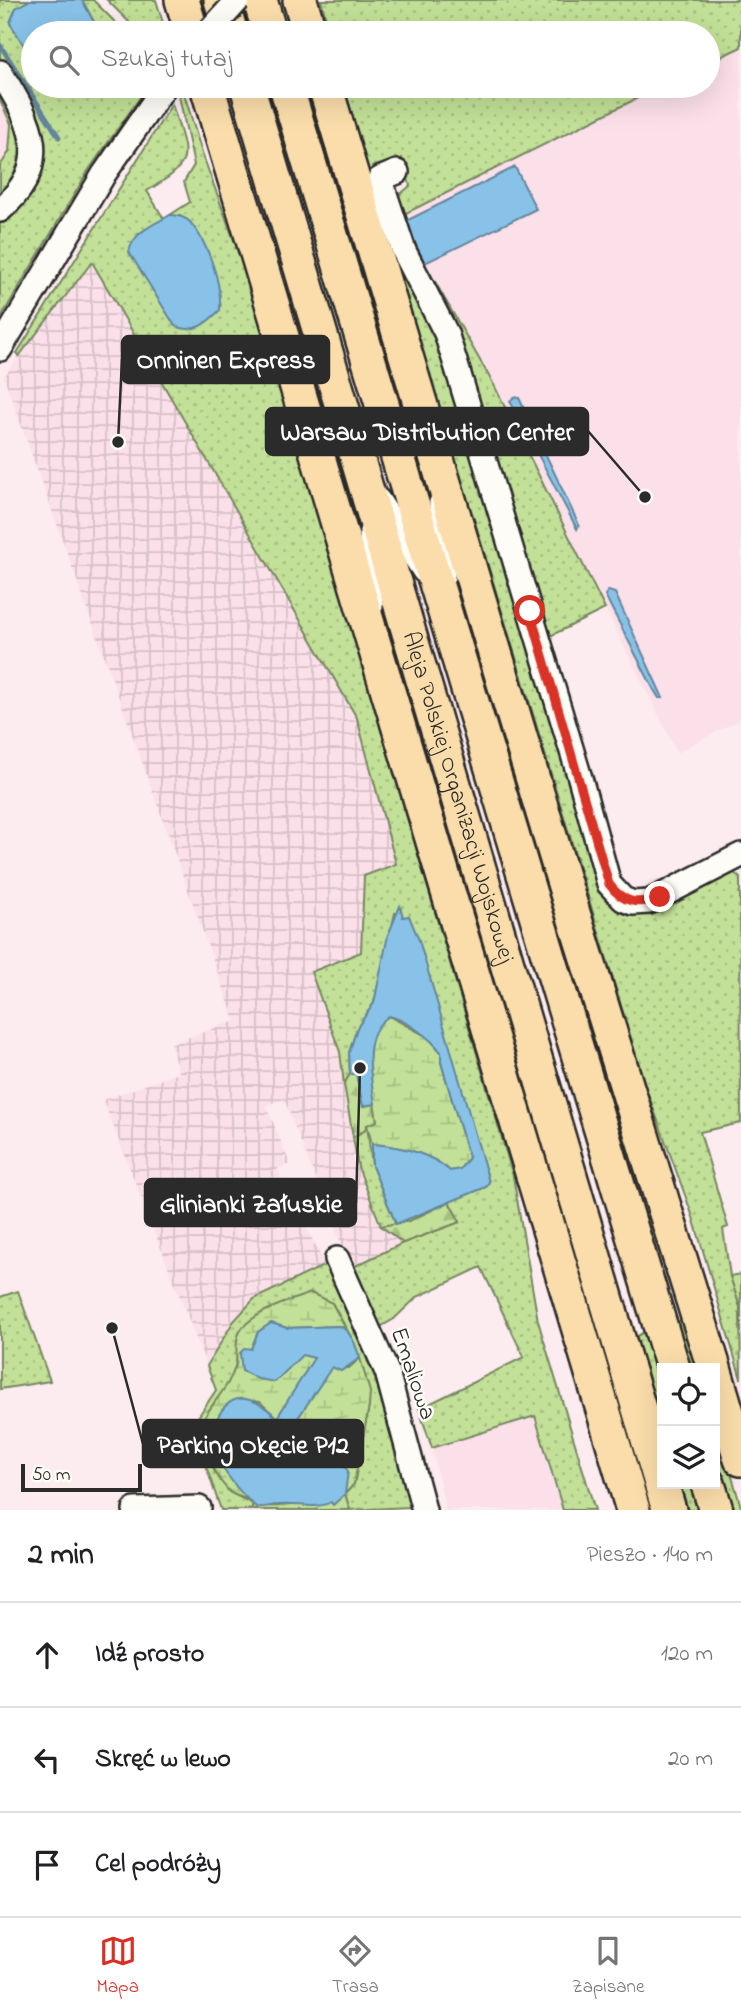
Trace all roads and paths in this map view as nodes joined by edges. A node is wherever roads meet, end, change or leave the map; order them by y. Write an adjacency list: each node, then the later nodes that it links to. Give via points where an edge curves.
1 (182, 0): 6 (highway)
2 (221, 0): 8 (highway)
3 (238, 0): 7 (street, bridge)
4 (260, 0): 9 (highway)
5 (300, 0): 10 (highway)
6 (188, 21)
7 (219, 21)
8 (227, 21)
9 (266, 21)
10 (306, 21)
11 (0, 72): 18 (street, via 28,117 34,148 22,187)
12 (157, 98): 19 (street, via 76,218)
13 (211, 98): 23 (highway)
14 (251, 98): 22 (highway, Aleja Polskiej Organizacji Wojskowej)
15 (290, 98): 21 (highway, Aleja Polskiej Organizacji Wojskowej)
16 (329, 98): 20 (highway)
17 (397, 172): 31 (street, via 380,179 404,251 446,333 609,884 624,899 649,902)
18 (0, 209)
19 (0, 349)
20 (440, 471): 25 (street); 27 (highway)
21 (404, 480): 24 (street); 25 (street); 28 (highway, Aleja Polskiej Organizacji Wojskowej)
22 (368, 490): 24 (street); 26 (street); 29 (highway, Aleja Polskiej Organizacji Wojskowej)
23 (333, 509): 26 (street); 30 (highway)
24 (401, 537): 28 (street); 29 (street)
25 (442, 542): 27 (street); 28 (street)
26 (371, 567): 29 (street); 30 (street)
27 (479, 599): 34 (highway)
28 (441, 601): 33 (highway, Aleja Polskiej Organizacji Wojskowej)
29 (404, 612): 42 (highway, Aleja Polskiej Organizacji Wojskowej)
30 (372, 637): 39 (highway)
31 (741, 855)
32 (337, 1259): 41 (street, Emaliowa, via 387,1372)
33 (671, 1363)
34 (712, 1363)
35 (720, 1390): 36 (highway)
36 (741, 1459)
37 (710, 1489): 43 (highway)
38 (199, 1508): 40 (street)
39 (633, 1509)
40 (135, 1510)
41 (422, 1510)
42 (669, 1510)
43 (716, 1510)

